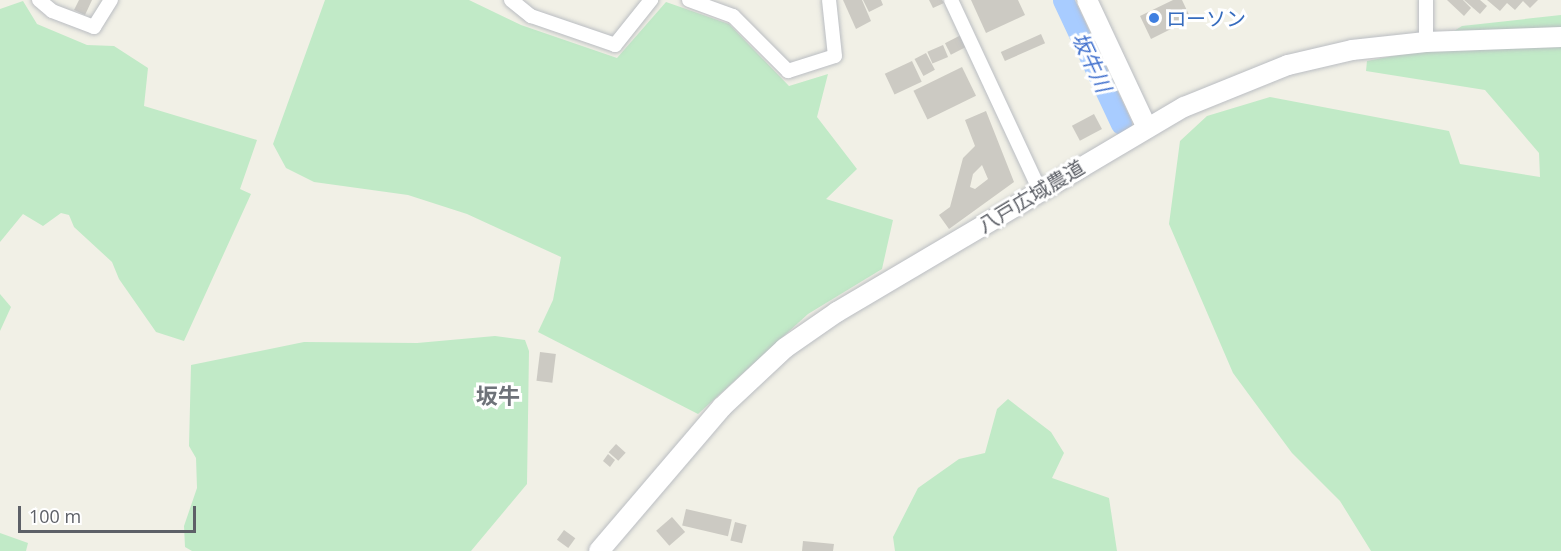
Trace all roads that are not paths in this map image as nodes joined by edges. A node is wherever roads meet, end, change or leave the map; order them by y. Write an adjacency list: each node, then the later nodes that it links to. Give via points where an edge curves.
1 (39, 0): 2 (street, via 52,11 94,27)
2 (111, 0)
3 (511, 0): 4 (street, via 531,16 615,45)
4 (651, 0)
5 (689, 0): 6 (street, via 733,16 788,71 836,56)
6 (829, 0)
7 (951, 0): 13 (street)
8 (1087, 0): 12 (street)
9 (1426, 0): 11 (street)
10 (1561, 37): 11 (street, 八戸広域農道)
11 (1426, 42): 12 (street, 八戸広域農道, via 1352,50 1288,65 1227,87)
12 (1147, 128): 13 (street, 八戸広域農道)
13 (1040, 191): 14 (street, 八戸広域農道, via 784,348 722,407)
14 (599, 551)

